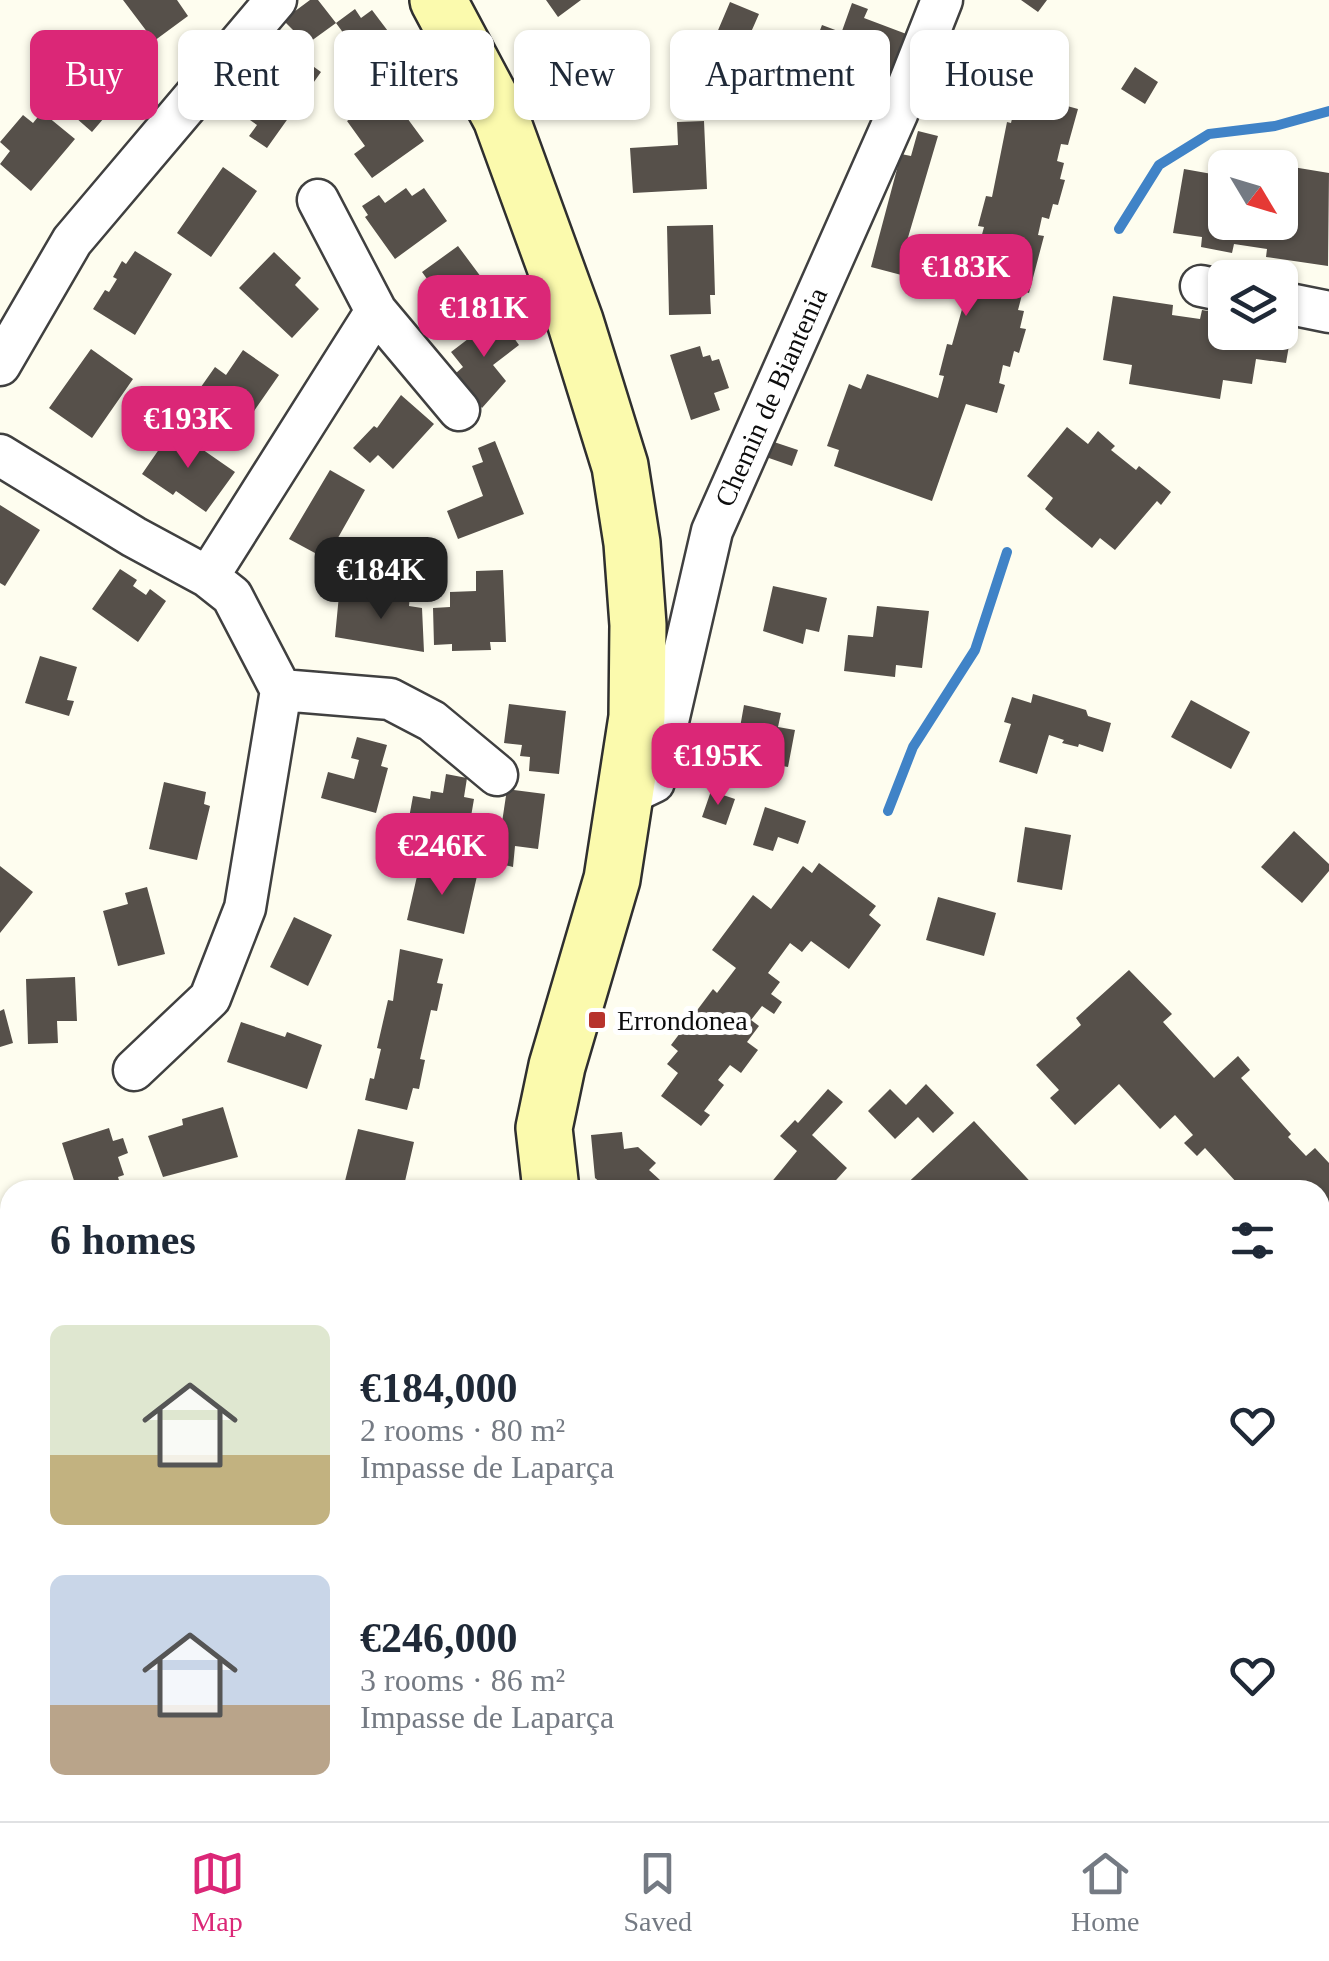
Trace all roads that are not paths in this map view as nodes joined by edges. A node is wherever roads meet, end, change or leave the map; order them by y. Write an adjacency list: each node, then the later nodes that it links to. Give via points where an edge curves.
1 (276, 0): 8 (street, via 72,241)
2 (438, 0): 14 (main road, via 501,118 620,466 638,625)
3 (942, 0): 14 (street, Chemin de Biantenia, via 712,532 654,782)
4 (318, 200): 6 (street)
5 (1298, 306): 7 (street)
6 (376, 311): 9 (street); 11 (street)
7 (1329, 312)
8 (0, 365)
9 (458, 410)
10 (0, 454): 11 (street)
11 (208, 577): 12 (street, via 232,596)
12 (281, 690): 13 (street, via 390,698); 15 (street, via 245,908 210,998)
13 (497, 774)
14 (627, 794): 16 (main road, via 612,879 544,1128)
15 (134, 1070)
16 (550, 1180)

